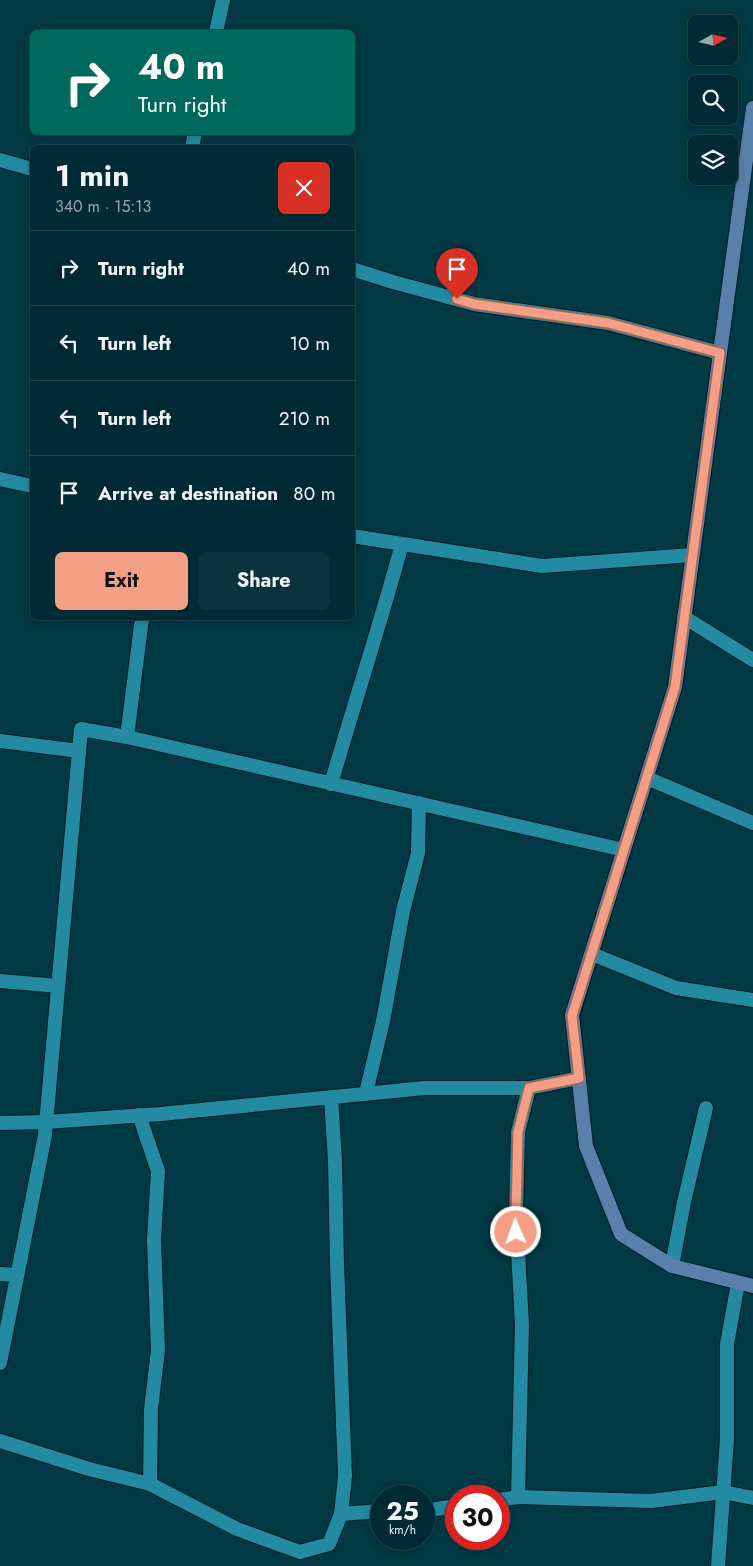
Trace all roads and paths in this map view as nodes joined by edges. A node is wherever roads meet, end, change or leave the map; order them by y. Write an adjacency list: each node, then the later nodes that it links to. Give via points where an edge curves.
1 (223, 0): 2 (street)
2 (216, 30)
3 (753, 108): 7 (main road)
4 (0, 160): 5 (street)
5 (30, 168)
6 (355, 270): 7 (street, via 474,304 608,323)
7 (720, 353): 12 (main road)
8 (0, 479): 9 (street)
9 (30, 486)
10 (355, 536): 11 (street)
11 (402, 544): 12 (street, via 542,566); 20 (street)
12 (692, 555): 13 (main road)
13 (684, 618): 15 (street); 19 (main road, via 675,687)
14 (142, 620): 16 (street)
15 (753, 660)
16 (127, 736): 18 (street, via 81,729); 20 (street)
17 (0, 741): 18 (street)
18 (79, 751): 26 (street)
19 (646, 778): 22 (street); 23 (main road)
20 (332, 784): 21 (street)
21 (419, 803): 23 (street); 30 (street, via 418,853)
22 (753, 823)
23 (624, 850): 24 (main road)
24 (592, 954): 27 (street, via 676,988); 28 (main road, via 572,1016)
25 (0, 981): 26 (street)
26 (58, 986): 34 (street)
27 (753, 1000)
28 (579, 1078): 29 (street); 36 (main road, via 586,1146 620,1234)
29 (529, 1088): 30 (street, via 425,1088); 45 (street, via 518,1132 516,1214 522,1325)
30 (366, 1093): 31 (street)
31 (331, 1097): 33 (street); 49 (street, via 345,1476)
32 (706, 1108): 36 (street)
33 (139, 1115): 34 (street); 43 (street, via 158,1171 154,1240 158,1350 151,1409)
34 (46, 1122): 35 (street); 38 (street)
35 (0, 1123)
36 (672, 1266): 39 (main road)
37 (0, 1274): 38 (street)
38 (17, 1275): 41 (street)
39 (738, 1283): 40 (main road); 44 (street, via 727,1344)
40 (753, 1286)
41 (0, 1363)
42 (0, 1441): 43 (street)
43 (150, 1484): 49 (street, via 237,1529 300,1552 329,1544)
44 (724, 1492): 45 (street, via 651,1501); 47 (street); 50 (street)
45 (518, 1497): 46 (street)
46 (510, 1498)
47 (753, 1498)
48 (370, 1513): 49 (street)
49 (341, 1514)
50 (718, 1566)

